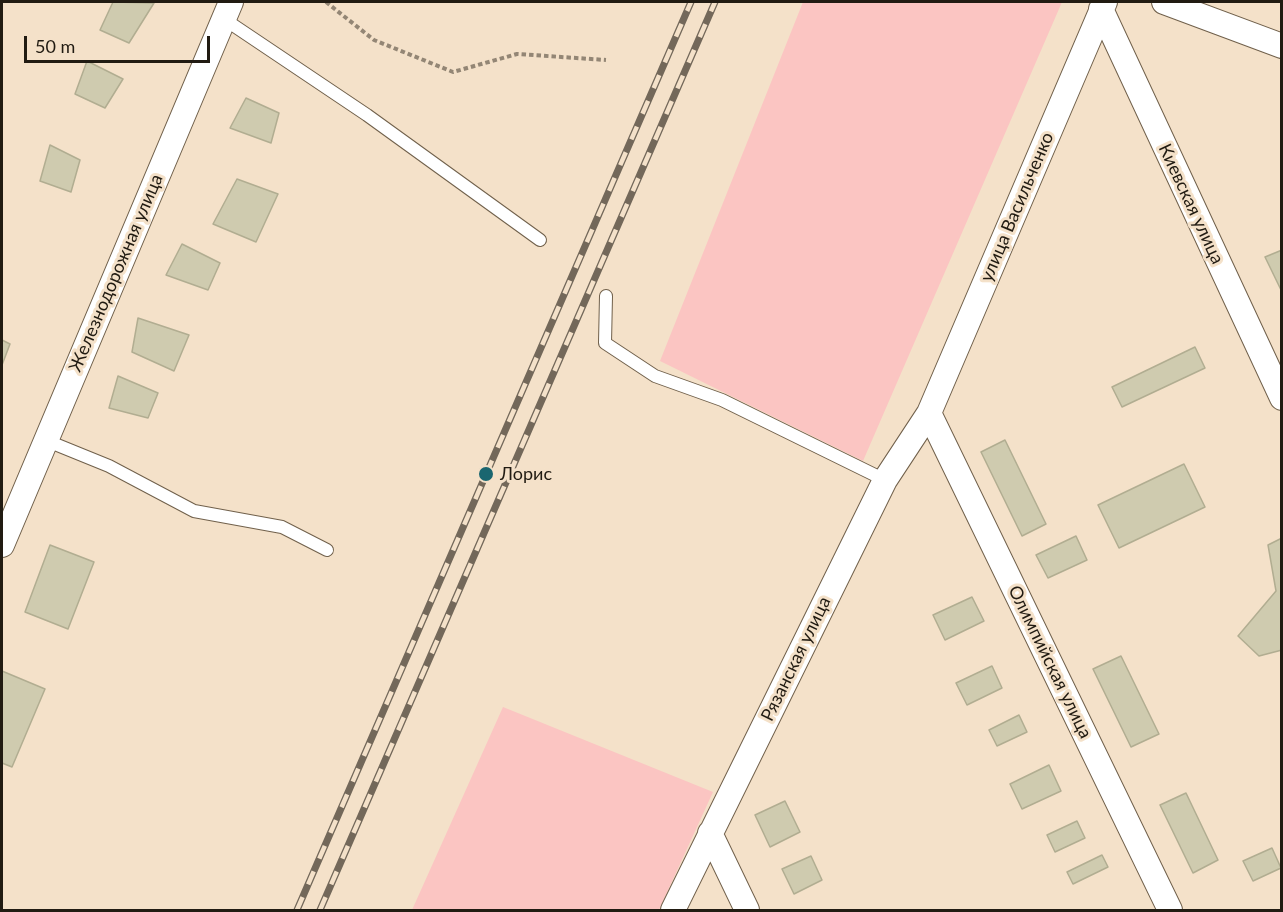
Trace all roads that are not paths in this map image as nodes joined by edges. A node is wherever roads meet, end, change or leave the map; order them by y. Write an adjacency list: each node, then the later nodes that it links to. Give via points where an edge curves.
1 (1164, 2): 4 (street)
2 (1103, 5): 7 (street, Киевская улица); 8 (street, улица Васильченко)
3 (228, 10): 5 (lane); 9 (street, Железнодорожная улица)
4 (1281, 46)
5 (540, 240)
6 (606, 296): 10 (lane, via 605,343 655,376 722,400)
7 (1281, 398)
8 (929, 413): 10 (street, Рязанская улица); 16 (street, Олимпийская улица)
9 (45, 440): 11 (street, Железнодорожная улица); 12 (lane, via 109,466 194,511 282,527)
10 (885, 480): 13 (street, Рязанская улица)
11 (2, 545)
12 (327, 550)
13 (710, 833): 14 (street, Рязанская улица); 15 (street)
14 (673, 910)
15 (747, 910)
16 (1170, 910)

